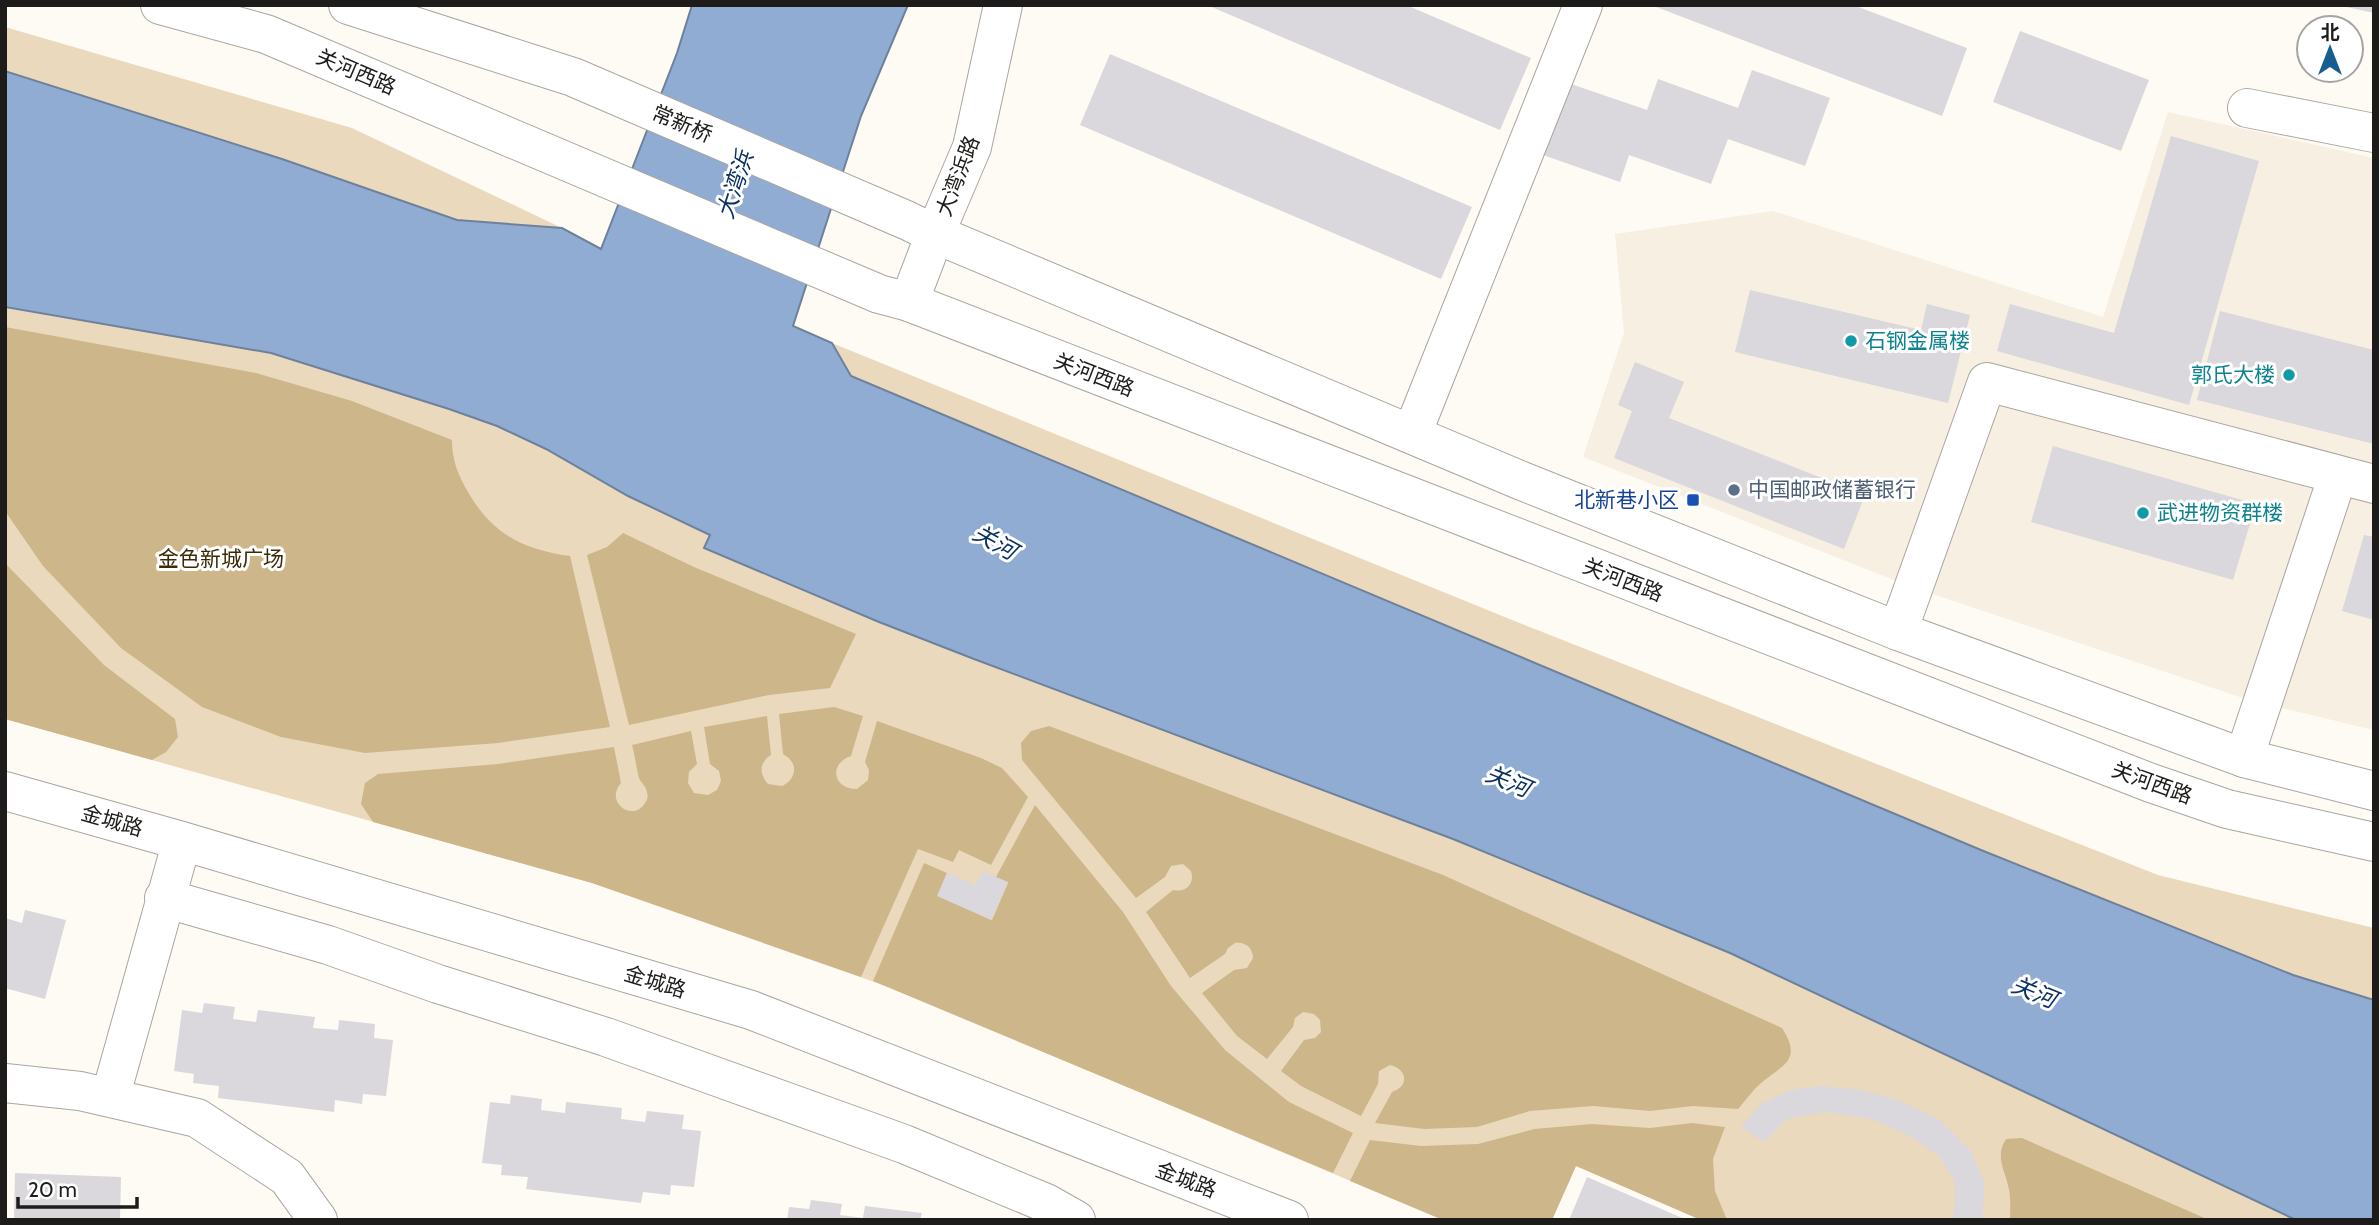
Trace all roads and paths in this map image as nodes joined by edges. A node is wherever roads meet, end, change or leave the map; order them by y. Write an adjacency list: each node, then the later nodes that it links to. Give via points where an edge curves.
1 (160, 5): 8 (main road, 关河西路, via 266,34)
2 (348, 5): 7 (main road, 常新桥, via 573,77)
3 (1003, 5): 7 (main road, 大湾浜路, via 972,147)
4 (1583, 5): 9 (main road)
5 (2247, 108): 6 (main road)
6 (2374, 133)
7 (920, 227): 8 (main road, 大湾浜路); 9 (main road)
8 (894, 298): 16 (main road, 关河西路, via 2151,783 2227,808)
9 (1412, 434): 11 (main road)
10 (2356, 479): 11 (main road, via 1987,382); 12 (main road)
11 (1898, 631): 12 (main road)
12 (2244, 758): 14 (main road)
13 (5, 791): 15 (main road, 金城路)
14 (2374, 791)
15 (181, 841): 17 (main road); 22 (main road, 金城路, via 751,1010)
16 (2374, 842)
17 (164, 898): 19 (main road); 21 (main road, via 327,945 606,1037 904,1144)
18 (5, 1083): 19 (main road)
19 (110, 1098): 20 (main road, via 197,1118 287,1177)
20 (318, 1220)
21 (1076, 1220)
22 (1289, 1220)

